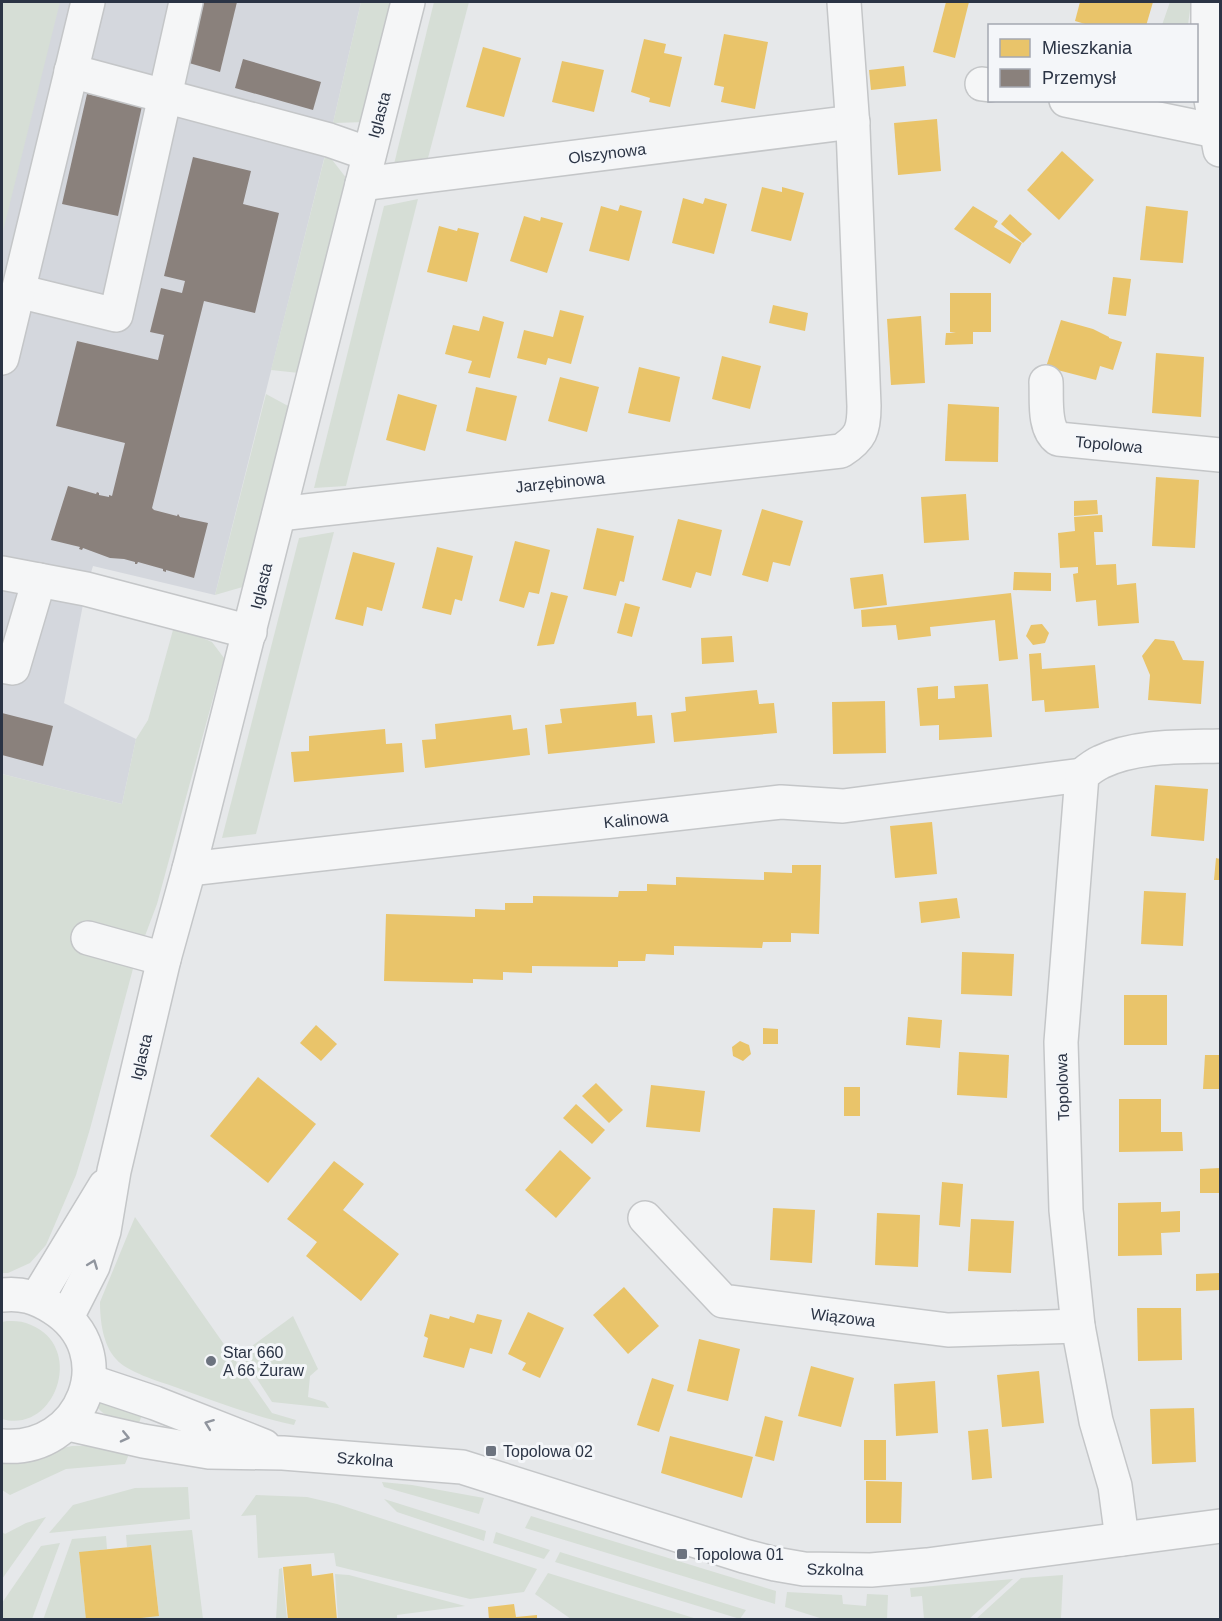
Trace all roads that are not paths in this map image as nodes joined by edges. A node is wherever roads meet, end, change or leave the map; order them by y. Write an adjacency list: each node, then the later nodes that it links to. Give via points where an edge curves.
1 (88, 2): 6 (street)
2 (186, 2): 7 (street)
3 (408, 2): 11 (street, Iglasta)
4 (844, 2): 9 (street)
5 (1208, 2): 10 (street, via 1208,84)
6 (71, 71): 7 (street); 12 (street)
7 (164, 96): 11 (street, via 329,140); 12 (street, via 117,315)
8 (1073, 102): 10 (street)
9 (853, 123): 11 (street, Olszynowa); 16 (street, Jarzębinowa, via 864,420 860,435 841,451)
10 (1218, 141)
11 (365, 169): 16 (street, Iglasta)
12 (18, 291): 13 (street)
13 (2, 358)
14 (1046, 382): 15 (street, Topolowa, via 1049,425 1058,439)
15 (1221, 455)
16 (279, 514): 19 (street, Iglasta)
17 (2, 573): 18 (street)
18 (39, 580): 19 (street); 20 (street, via 13,668)
19 (250, 632): 23 (street, Iglasta)
20 (2, 666)
21 (1221, 746): 22 (street, via 1174,747 1119,755)
22 (1082, 775): 23 (street, Kalinowa, via 843,806 781,802); 31 (street, Topolowa, via 1061,1042 1066,1210)
23 (189, 869): 25 (street, Iglasta)
24 (88, 938): 25 (street)
25 (164, 959): 26 (street, Iglasta)
26 (114, 1172): 29 (street, Iglasta); 30 (street, Iglasta, one-way to 26, via 93,1266 104,1231)
27 (645, 1218): 31 (street, Wiązowa, via 723,1301 948,1330)
28 (2, 1295): 29 (street)
29 (37, 1298): 30 (street)
30 (67, 1317): 32 (street, via 82,1339)
31 (1078, 1326): 37 (street, Topolowa, via 1096,1421 1115,1486)
32 (89, 1381): 33 (street, via 82,1404); 35 (street, Szkolna, one-way to 32)
33 (68, 1424): 34 (street, via 49,1438 27,1446); 35 (street, Szkolna, one-way to 35, via 209,1452)
34 (2, 1446)
35 (283, 1453): 37 (street, Szkolna, via 468,1468 744,1556 804,1569 871,1570 927,1565)
36 (1221, 1526): 37 (street, Szkolna)
37 (1122, 1539)

